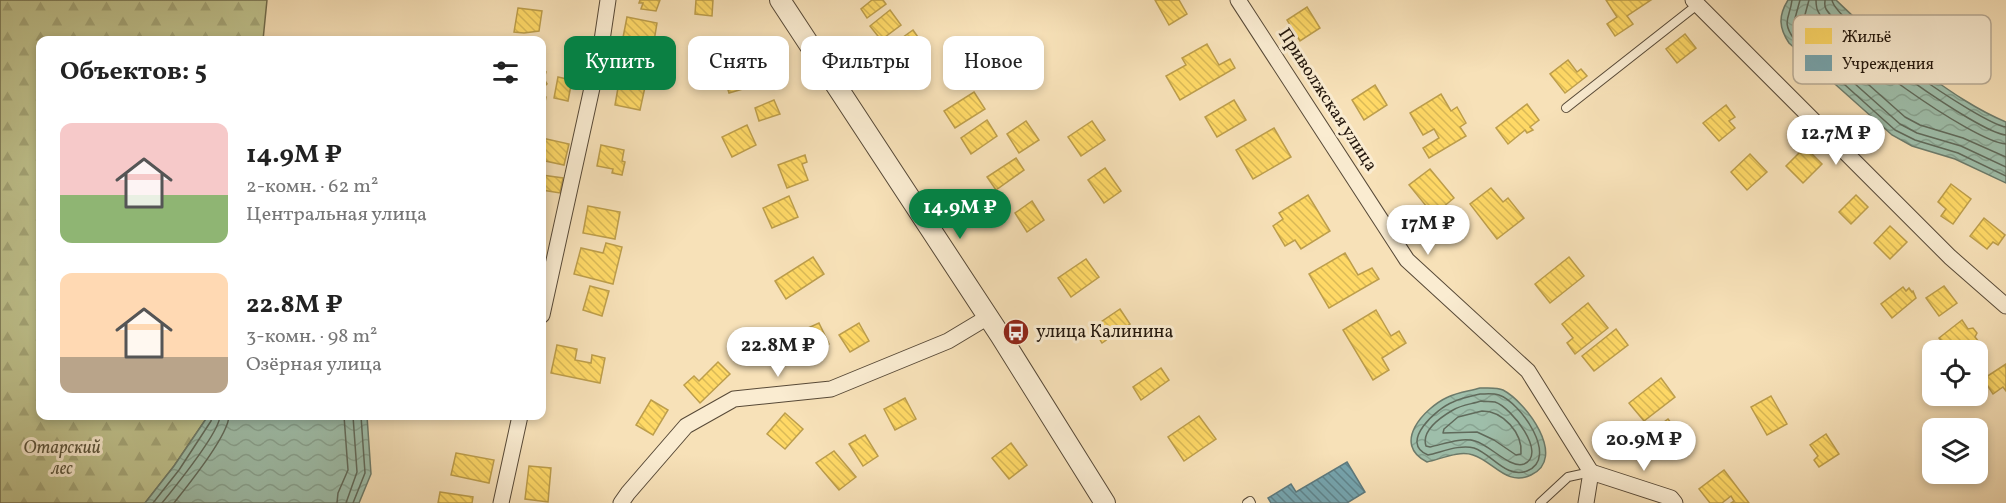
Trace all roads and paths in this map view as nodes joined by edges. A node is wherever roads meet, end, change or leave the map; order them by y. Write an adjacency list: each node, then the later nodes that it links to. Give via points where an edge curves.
1 (608, 0): 6 (street)
2 (780, 0): 8 (street)
3 (1238, 0): 10 (street, Приволжская улица, via 1407,260 1528,371)
4 (1695, 2): 5 (lane); 7 (street, via 1950,257)
5 (1566, 108)
6 (546, 297)
7 (2006, 306)
8 (988, 317): 12 (street, via 948,341 831,389 734,399 686,426); 13 (street)
9 (519, 420): 11 (street)
10 (1591, 472): 14 (lane, via 1568,477); 15 (street); 16 (street, via 1671,498)
11 (504, 502)
12 (621, 503)
13 (1105, 503)
14 (1540, 503)
15 (1586, 503)
16 (1675, 503)

